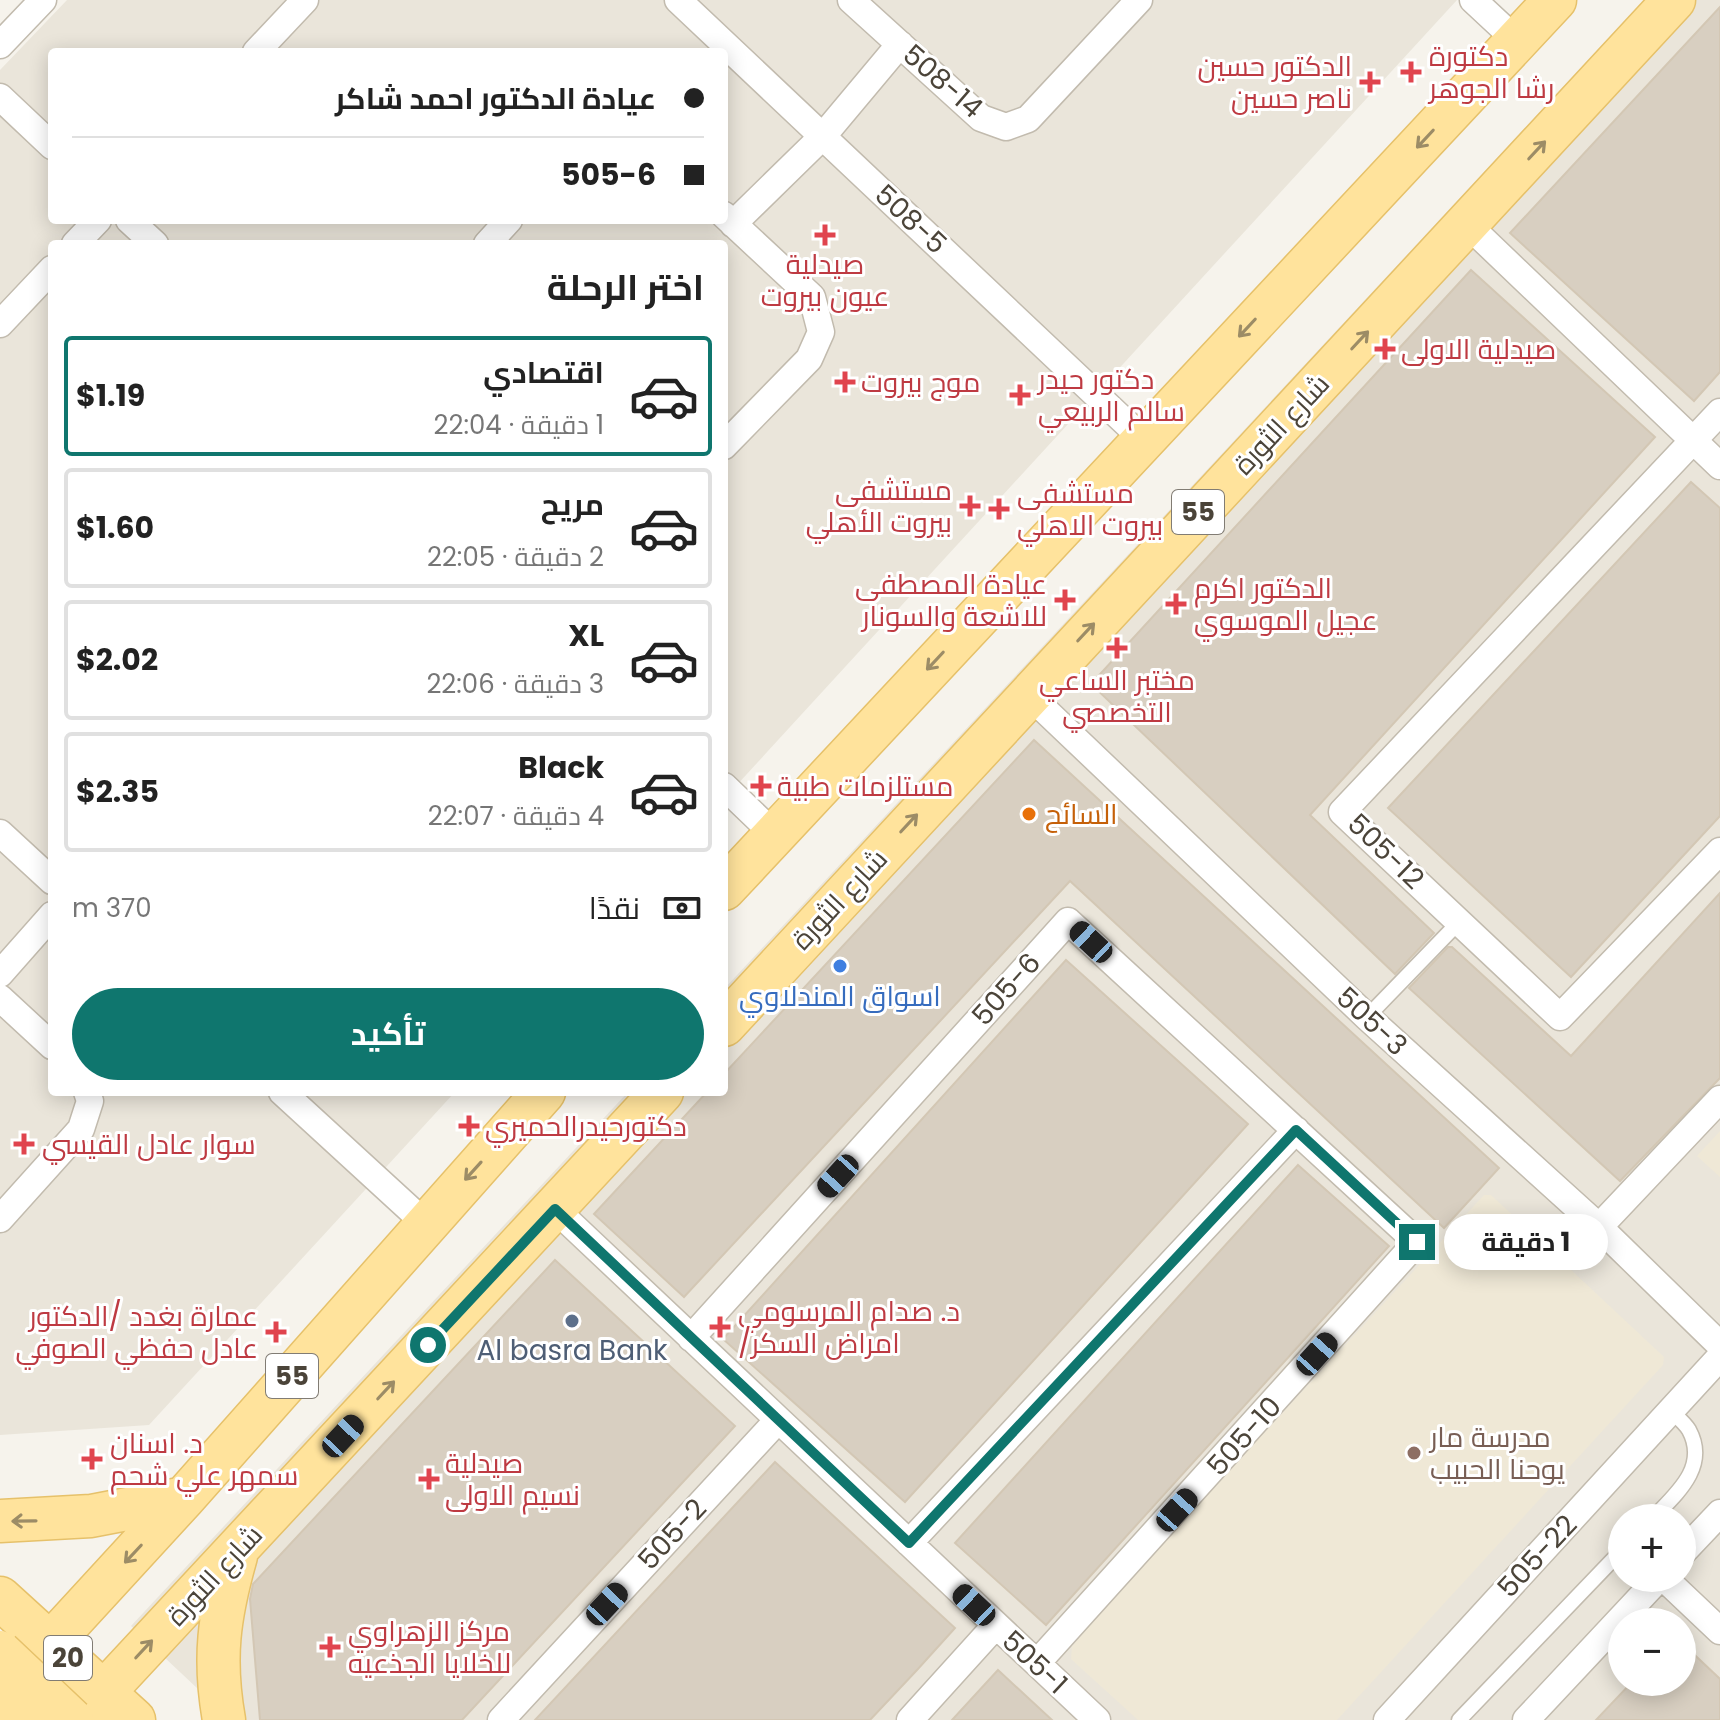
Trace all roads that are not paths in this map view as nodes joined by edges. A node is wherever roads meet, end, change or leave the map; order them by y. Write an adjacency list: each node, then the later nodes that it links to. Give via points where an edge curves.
1 (43, 0): 11 (street)
2 (305, 0): 12 (street)
3 (678, 0): 14 (street, 508-5)
4 (851, 0): 10 (street, 508-14)
5 (1139, 0): 10 (street, 508-14, via 1028,119 1006,127 981,118)
6 (1473, 0): 9 (street)
7 (1555, 0): 9 (main road)
8 (1674, 0): 20 (main road, شارع الثورة / 55, one-way to 8)
9 (1517, 41): 27 (main road, one-way to 27)
10 (900, 44): 14 (street)
11 (0, 45)
12 (260, 48)
13 (0, 97): 15 (street)
14 (823, 136): 16 (street); 27 (street, 508-5)
15 (48, 142)
16 (729, 220): 29 (street, via 812,297 821,332 809,359)
17 (94, 224): 21 (street)
18 (133, 224): 22 (street)
19 (505, 224): 23 (street)
20 (1468, 225): 28 (street); 31 (main road, شارع الثورة / 55, one-way to 20)
21 (79, 240)
22 (151, 240)
23 (491, 240)
24 (48, 273): 25 (street)
25 (0, 324)
26 (1720, 412): 28 (street)
27 (1143, 439): 34 (main road, one-way to 34)
28 (1693, 441): 30 (street); 39 (street, 505-12, via 1342,812)
29 (728, 442)
30 (1720, 466)
31 (1028, 694): 42 (street, 505-3); 43 (main road, شارع الثورة / 55, one-way to 31)
32 (728, 790): 34 (street)
33 (0, 833): 36 (street)
34 (773, 833): 37 (main road)
35 (1720, 851): 39 (street, 505-12, via 1560,1017)
36 (48, 877)
37 (728, 884)
38 (48, 920): 40 (street)
39 (1460, 921): 42 (lane)
40 (0, 974)
41 (0, 998): 44 (street)
42 (1367, 1017): 54 (street, 505-3)
43 (728, 1021)
44 (48, 1042)
45 (88, 1096): 52 (street, via 81,1129)
46 (286, 1096): 53 (street)
47 (540, 1096): 53 (main road, 55, one-way to 53)
48 (658, 1096): 51 (main road, شارع الثورة)
49 (1720, 1099): 54 (street)
50 (1296, 1130): 55 (street, 505-6); 56 (street, 505-6, via 1068,921); 66 (street)
51 (555, 1209): 56 (street, 505-1); 67 (main road, شارع الثورة, one-way to 51)
52 (0, 1219)
53 (426, 1224): 61 (main road, 55)
54 (1599, 1227): 57 (street, 505-3)
55 (1417, 1242): 75 (street, 505-10)
56 (691, 1338): 60 (street, 505-1)
57 (1720, 1345)
58 (1720, 1357): 59 (street, 505-22)
59 (1671, 1411): 62 (lane, via 1689,1430 1694,1451 1692,1473); 84 (street, 505-22)
60 (778, 1420): 66 (street, 505-1); 81 (street, 505-2)
61 (184, 1498): 64 (main road, one-way to 64, via 91,1516); 74 (main road, 55, one-way to 74)
62 (1665, 1504)
63 (1720, 1513): 65 (street)
64 (0, 1521)
65 (1696, 1538)
66 (909, 1543): 72 (street, 505-1)
67 (238, 1550): 77 (main road, شارع الثورة, one-way to 67); 80 (main road, via 216,1648)
68 (1608, 1565): 85 (lane)
69 (1648, 1592): 86 (street)
70 (1677, 1592): 73 (street)
71 (0, 1598): 74 (main road, 20)
72 (996, 1625): 75 (street, 505-1); 82 (street)
73 (1720, 1631)
74 (30, 1650): 77 (main road, 20, bridge)
75 (1037, 1663): 83 (street, 505-1)
76 (0, 1694): 78 (main road, 20, bridge)
77 (89, 1706): 79 (main road, 20)
78 (28, 1720)
79 (134, 1720)
80 (224, 1720)
81 (501, 1720)
82 (910, 1720)
83 (1097, 1720)
84 (1387, 1720)
85 (1459, 1720)
86 (1526, 1720)

